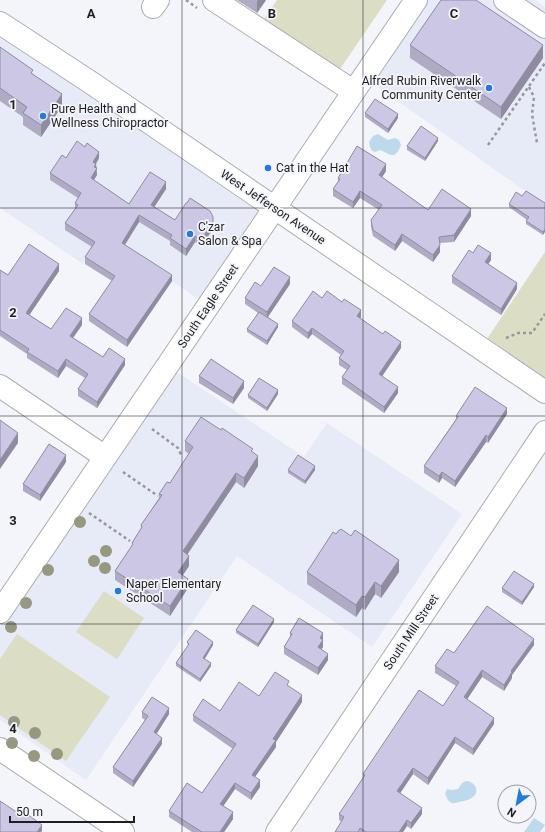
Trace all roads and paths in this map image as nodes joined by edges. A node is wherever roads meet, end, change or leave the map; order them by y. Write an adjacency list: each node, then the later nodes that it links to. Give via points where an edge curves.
1 (214, 0): 9 (street)
2 (416, 0): 9 (street, South Eagle Street)
3 (505, 0): 6 (street)
4 (520, 0): 6 (street)
5 (0, 23): 12 (street, West Jefferson Avenue)
6 (542, 25)
7 (545, 63): 8 (path)
8 (529, 87): 10 (path, via 534,97 532,114); 11 (path)
9 (353, 91): 12 (street, South Eagle Street)
10 (537, 143)
11 (488, 145)
12 (274, 208): 16 (street, West Jefferson Avenue); 19 (street, South Eagle Street)
13 (545, 314): 14 (path, via 532,333 518,333)
14 (506, 338)
15 (0, 386): 19 (street)
16 (545, 392)
17 (152, 429): 20 (path, via 178,448)
18 (545, 432): 28 (street, South Mill Street)
19 (105, 457): 25 (street, South Eagle Street)
20 (182, 457)
21 (123, 472): 22 (path)
22 (158, 496)
23 (88, 512): 24 (path)
24 (130, 540)
25 (0, 612)
26 (0, 749): 27 (street)
27 (123, 832)
28 (277, 832)

